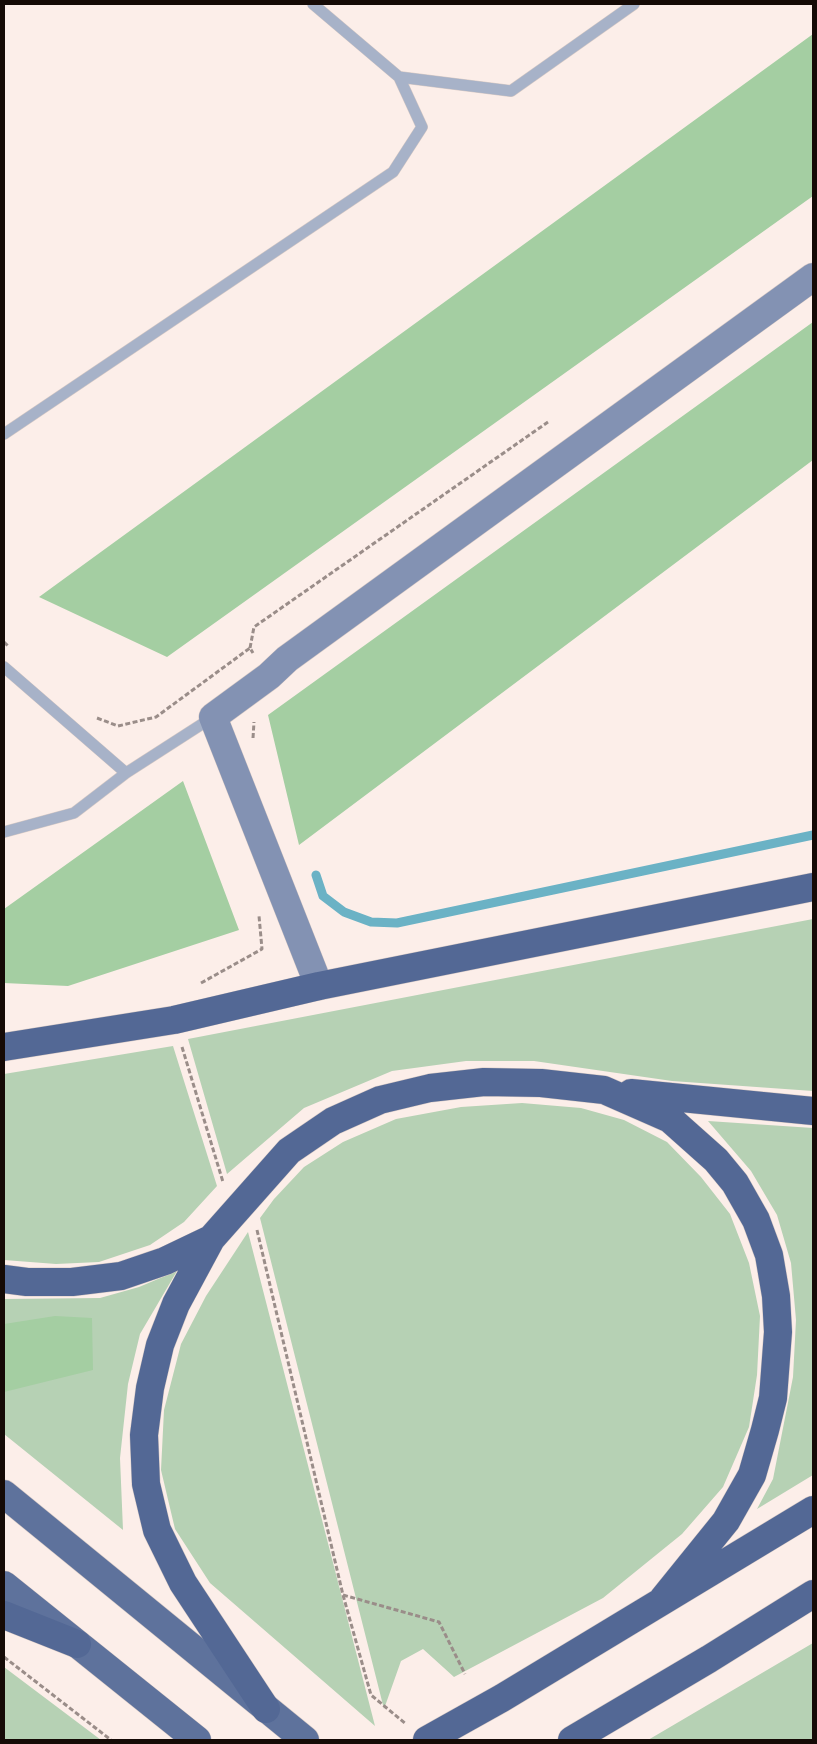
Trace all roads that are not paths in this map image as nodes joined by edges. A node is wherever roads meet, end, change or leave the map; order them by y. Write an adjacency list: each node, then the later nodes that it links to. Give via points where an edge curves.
1 (313, 4): 3 (lane)
2 (634, 4): 3 (lane, via 511,91)
3 (399, 77): 5 (lane, via 422,127 393,172)
4 (813, 277): 7 (main road)
5 (4, 434)
6 (4, 667): 8 (lane)
7 (213, 717): 8 (lane); 11 (main road)
8 (126, 774): 9 (lane, via 74,813)
9 (4, 832)
10 (813, 887): 11 (highway)
11 (319, 986): 12 (highway, via 174,1020)
12 (4, 1047)
13 (604, 1090): 14 (highway); 15 (highway, via 541,1083 484,1082 430,1088 380,1100 333,1121 289,1151); 21 (highway, via 670,1119 716,1160 735,1183 756,1220 769,1255 776,1296 778,1332 773,1398 752,1475 726,1521)
14 (813, 1111)
15 (211, 1239): 16 (highway, via 165,1261 121,1276 72,1282); 26 (highway, via 176,1304 160,1345 144,1436 146,1484 157,1530 183,1583)
16 (4, 1279)
17 (4, 1494): 26 (highway)
18 (813, 1510): 21 (highway)
19 (4, 1585): 24 (highway)
20 (813, 1594): 25 (highway)
21 (664, 1599): 29 (highway, via 502,1698)
22 (4, 1615): 24 (highway)
23 (813, 1616): 25 (highway)
24 (77, 1644): 27 (highway)
25 (709, 1660): 30 (highway)
26 (266, 1709): 28 (highway)
27 (197, 1740)
28 (305, 1740)
29 (426, 1740)
30 (572, 1740)

